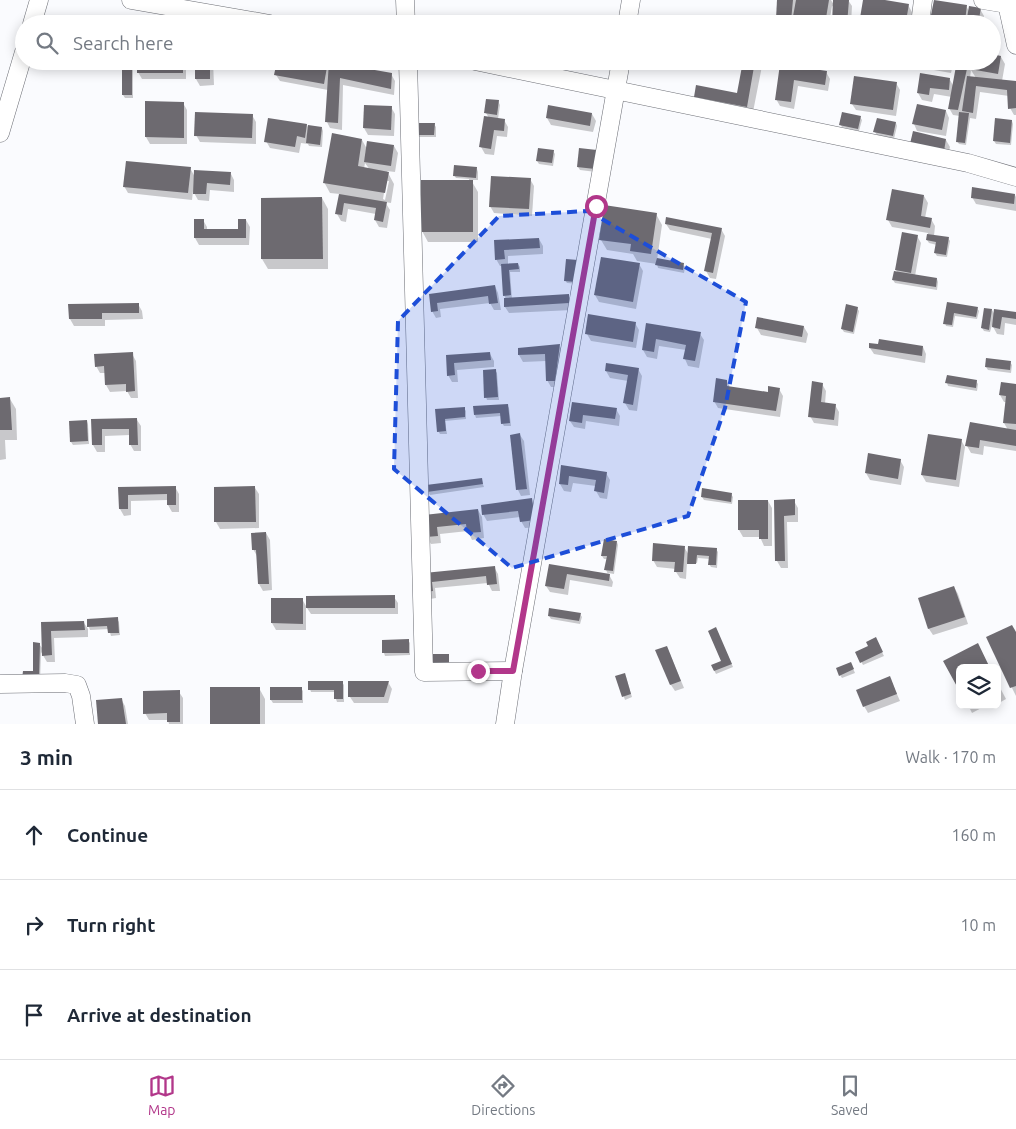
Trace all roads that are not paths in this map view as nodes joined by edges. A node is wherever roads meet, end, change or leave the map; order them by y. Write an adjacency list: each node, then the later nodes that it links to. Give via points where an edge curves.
1 (39, 0): 8 (street)
2 (131, 0): 9 (street)
3 (405, 0): 10 (street)
4 (631, 0): 11 (street)
5 (923, 0): 12 (street)
6 (983, 0): 7 (street)
7 (1010, 2): 13 (street)
8 (35, 15)
9 (218, 15)
10 (406, 15)
11 (628, 15)
12 (921, 15)
13 (1016, 45)
14 (19, 70): 19 (street)
15 (408, 70): 21 (street, via 424,672)
16 (519, 70): 18 (street)
17 (619, 70): 18 (street)
18 (616, 90): 20 (street, via 968,163); 21 (street)
19 (0, 134)
20 (1016, 176)
21 (513, 671): 24 (street)
22 (0, 684): 23 (street, via 65,682 77,686)
23 (85, 724)
24 (505, 724)

